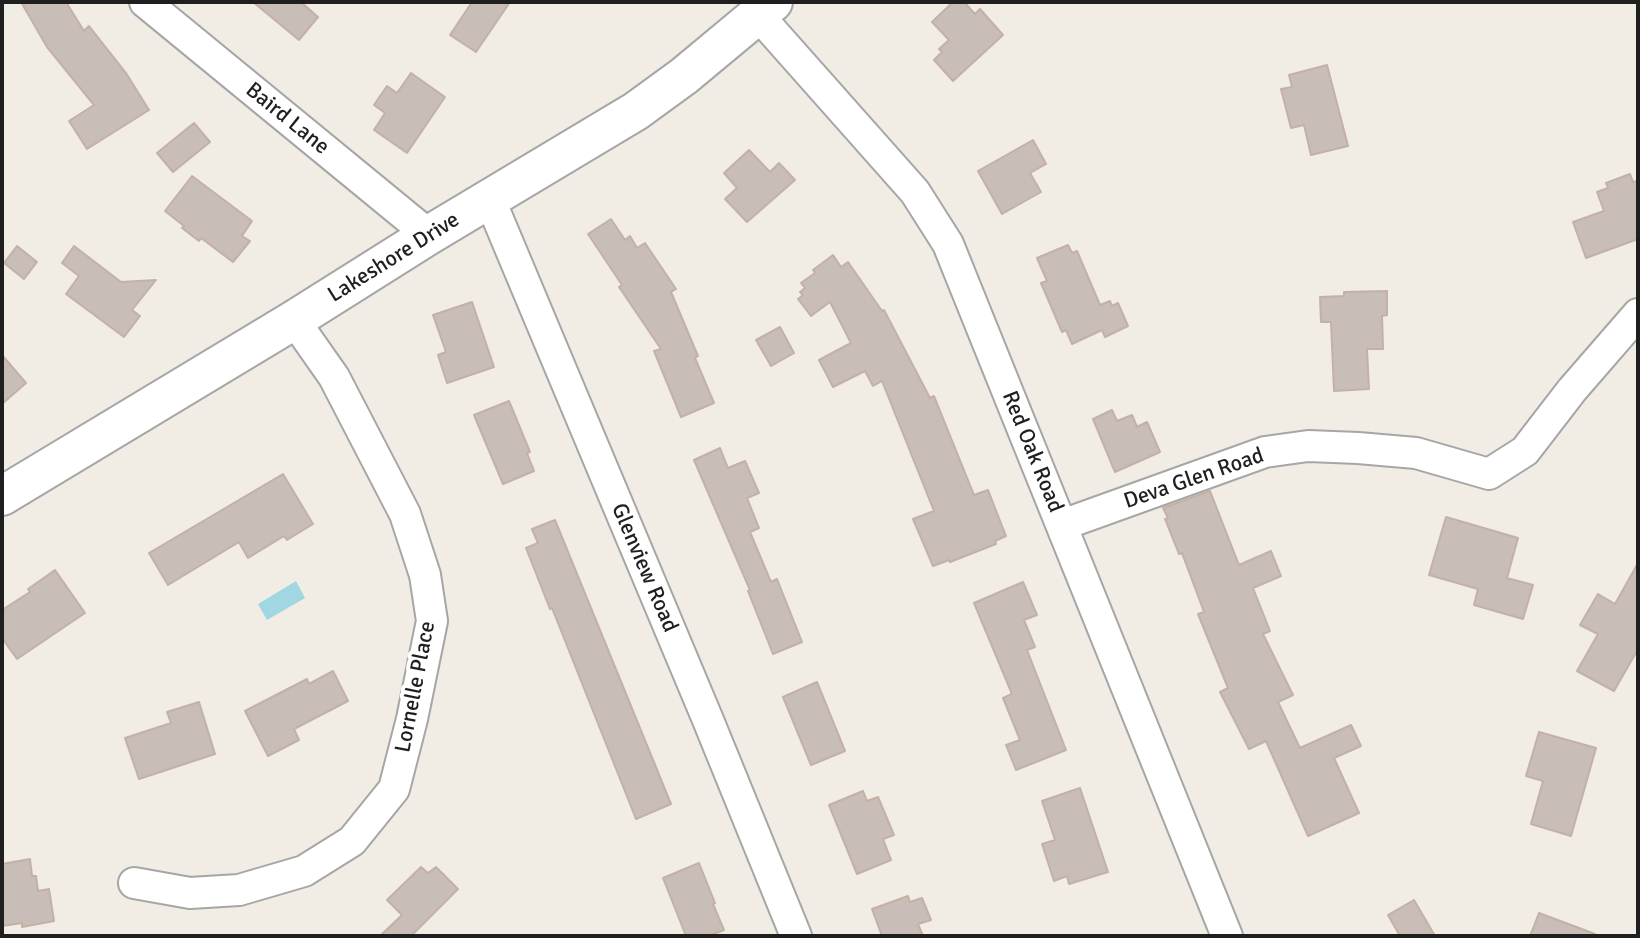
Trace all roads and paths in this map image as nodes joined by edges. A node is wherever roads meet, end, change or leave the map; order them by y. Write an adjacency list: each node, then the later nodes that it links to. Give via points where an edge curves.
1 (145, 2): 4 (street, Baird Lane)
2 (766, 8): 3 (street, Lakeshore Drive, via 636,111); 8 (street, Red Oak Road, via 915,192 948,244)
3 (490, 200): 4 (street, Lakeshore Drive); 10 (street, Glenview Road)
4 (429, 235): 6 (street, Lakeshore Drive)
5 (1638, 314): 8 (street, Deva Glen Road, via 1525,451 1489,474 1416,453 1308,446 1265,452)
6 (294, 320): 7 (street, Lakeshore Drive); 9 (street, Lornelle Place, via 342,390 405,514 425,575 432,621 394,789 352,841 304,871 239,890 190,893)
7 (2, 496)
8 (1062, 525): 11 (street, Red Oak Road)
9 (134, 883)
10 (796, 936)
11 (1227, 936)

